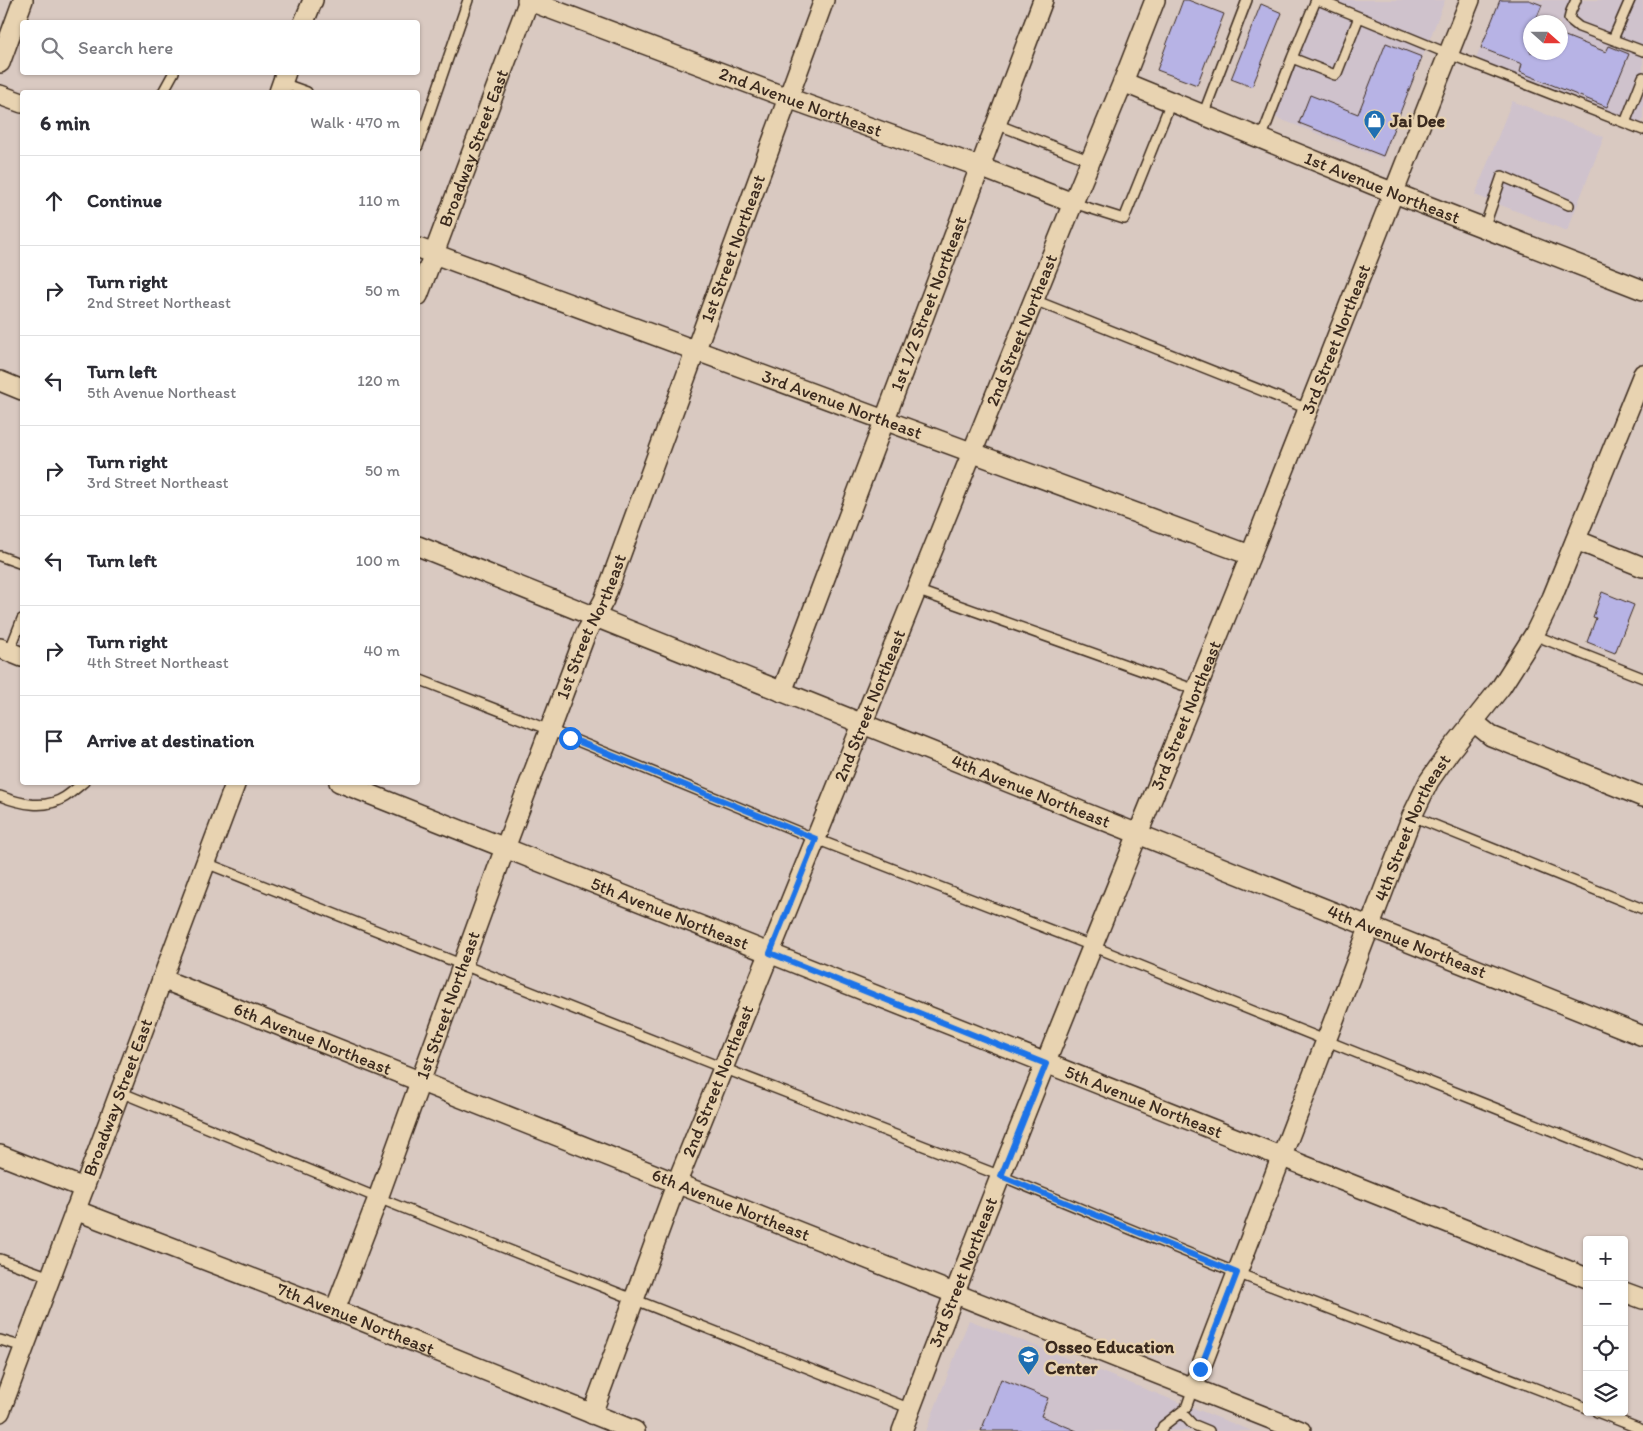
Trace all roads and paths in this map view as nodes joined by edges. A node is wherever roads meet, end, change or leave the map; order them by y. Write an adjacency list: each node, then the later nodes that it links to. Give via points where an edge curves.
1 (23, 0): 19 (street)
2 (313, 0): 14 (street)
3 (468, 0): 34 (lane)
4 (528, 0): 27 (street, 2nd Avenue Northeast); 42 (street, Broadway Street East)
5 (824, 0): 27 (street, 1st Street Northeast)
6 (1043, 0): 32 (street, 1st 1/2 Street Northeast)
7 (1155, 0): 22 (street, 2nd Street Northeast)
8 (1247, 0): 30 (lane)
9 (1317, 0): 13 (lane); 18 (lane)
10 (1470, 0): 17 (street, 3rd Street Northeast)
11 (1576, 0): 15 (lane, via 1569,19 1579,27)
12 (1630, 0): 15 (lane)
13 (1359, 17): 17 (lane); 18 (lane, via 1335,75)
14 (305, 20)
15 (1613, 39): 16 (lane)
16 (1643, 51)
17 (1449, 54): 31 (lane); 38 (street, 3rd Street Northeast)
18 (1292, 58): 35 (lane)
19 (0, 63)
20 (172, 75): 24 (lane)
21 (1643, 77): 31 (lane)
22 (1124, 82): 28 (street, 1st Avenue Northeast); 36 (street, 2nd Street Northeast)
23 (282, 83): 25 (lane)
24 (164, 90)
25 (301, 90)
26 (0, 95): 29 (street)
27 (788, 98): 37 (street, 2nd Avenue Northeast); 46 (street, 1st Street Northeast)
28 (1171, 102): 30 (street, 1st Avenue Northeast); 39 (lane, via 1124,219)
29 (20, 103)
30 (1203, 115): 35 (street, 1st Avenue Northeast)
31 (1625, 123): 33 (lane)
32 (996, 124): 36 (lane); 37 (street, 1st 1/2 Street Northeast)
33 (1643, 130)
34 (420, 133)
35 (1261, 139): 38 (street, 1st Avenue Northeast)
36 (1091, 160): 39 (street, 2nd Street Northeast)
37 (980, 167): 39 (street, 2nd Avenue Northeast); 51 (street, 1st 1/2 Street Northeast)
38 (1394, 192): 41 (street, 1st Avenue Northeast); 50 (street, 3rd Street Northeast)
39 (1073, 203): 45 (street, 2nd Street Northeast)
40 (1569, 205): 41 (lane, via 1502,176)
41 (1484, 228): 44 (street, 1st Avenue Northeast)
42 (426, 251): 43 (street, Broadway Street East); 46 (street, 3rd Avenue Northeast)
43 (420, 285)
44 (1643, 290)
45 (1034, 300): 50 (lane); 52 (street, 2nd Street Northeast)
46 (696, 351): 51 (street, 3rd Avenue Northeast); 60 (street, 1st Street Northeast)
47 (1643, 374): 53 (street, 4th Street Northeast)
48 (0, 381): 49 (street)
49 (20, 389)
50 (1308, 409): 56 (street, 3rd Street Northeast)
51 (884, 420): 52 (street, 3rd Avenue Northeast); 67 (street, 1st 1/2 Street Northeast)
52 (972, 453): 56 (street, 3rd Avenue Northeast); 59 (street, 2nd Street Northeast)
53 (1576, 540): 58 (street); 62 (street, 4th Street Northeast)
54 (420, 547): 60 (street, 4th Avenue Northeast)
55 (0, 556): 57 (lane)
56 (1250, 556): 66 (street, 3rd Street Northeast)
57 (20, 563)
58 (1643, 567)
59 (916, 590): 66 (lane); 69 (street, 2nd Street Northeast)
60 (596, 618): 67 (street, 4th Avenue Northeast); 70 (street, 1st Street Northeast, via 586,633)
61 (20, 625): 63 (lane)
62 (1534, 635): 64 (lane); 68 (street, 4th Street Northeast)
63 (11, 652)
64 (1643, 678)
65 (420, 681): 70 (lane)
66 (1196, 690): 77 (street, 3rd Street Northeast)
67 (782, 692): 69 (street, 4th Avenue Northeast)
68 (1474, 722): 75 (street, via 1491,736); 76 (street, 4th Street Northeast, via 1429,781)
69 (862, 723): 77 (street, 4th Avenue Northeast); 78 (street, 2nd Street Northeast)
70 (550, 731): 78 (lane); 79 (street, 1st Street Northeast)
71 (80, 785): 74 (lane, via 63,798 42,806)
72 (235, 785): 80 (street, Broadway Street East)
73 (347, 785): 79 (street, 5th Avenue Northeast)
74 (0, 796)
75 (1643, 797)
76 (1412, 816): 81 (lane); 82 (street, 4th Street Northeast)
77 (1137, 834): 82 (street, 4th Avenue Northeast); 83 (street, 3rd Street Northeast)
78 (816, 839): 83 (lane); 84 (street, 2nd Street Northeast)
79 (505, 848): 84 (street, 5th Avenue Northeast); 85 (street, 1st Street Northeast)
80 (206, 863): 85 (lane); 86 (street, Broadway Street East)
81 (1643, 909)
82 (1369, 927): 87 (street, 4th Avenue Northeast); 88 (street, 4th Street Northeast)
83 (1092, 946): 88 (lane); 89 (street, 3rd Street Northeast)
84 (770, 953): 89 (street, 5th Avenue Northeast); 90 (street, 2nd Street Northeast)
85 (463, 964): 90 (lane); 91 (street, 1st Street Northeast)
86 (162, 979): 91 (street, 6th Avenue Northeast); 92 (street, Broadway Street East)
87 (1643, 1036)
88 (1325, 1040): 94 (street, 4th Street Northeast); 95 (lane)
89 (1046, 1064): 94 (street, 5th Avenue Northeast); 96 (street, 3rd Street Northeast)
90 (723, 1068): 96 (lane); 97 (street, 2nd Street Northeast)
91 (420, 1081): 97 (street, 6th Avenue Northeast); 99 (street, 1st Street Northeast)
92 (120, 1092): 98 (street, Broadway Street East); 99 (lane)
93 (0, 1155): 98 (street)
94 (1280, 1157): 102 (street, 4th Street Northeast); 103 (street, 5th Avenue Northeast)
95 (1643, 1167)
96 (1001, 1176): 102 (lane); 106 (street, 3rd Street Northeast)
97 (677, 1182): 106 (street, 6th Avenue Northeast); 107 (street, 2nd Street Northeast)
98 (84, 1188): 100 (street, Broadway Street East)
99 (378, 1198): 107 (lane); 109 (street, 1st Street Northeast)
100 (75, 1210): 104 (street, Broadway Street East); 109 (street, 7th Avenue Northeast)
101 (0, 1259): 104 (lane)
102 (1237, 1273): 112 (street, 4th Street Northeast); 113 (lane)
103 (1583, 1276)
104 (50, 1277): 111 (street, Broadway Street East)
105 (1628, 1293): 108 (street)
106 (954, 1294): 112 (street, 6th Avenue Northeast); 114 (street, 3rd Street Northeast)
107 (634, 1299): 114 (lane); 117 (street, 2nd Street Northeast)
108 (1643, 1299)
109 (335, 1310): 117 (street, 7th Avenue Northeast)
110 (0, 1340): 111 (lane)
111 (24, 1347): 115 (street, Broadway Street East)
112 (1193, 1388): 116 (lane, via 1186,1408); 124 (street, 6th Avenue Northeast)
113 (1583, 1406)
114 (911, 1409): 121 (street, 3rd Street Northeast)
115 (0, 1412)
116 (1181, 1412): 122 (lane); 123 (lane, via 1192,1424)
117 (592, 1414): 120 (street, 7th Avenue Northeast)
118 (1607, 1416): 119 (lane)
119 (1643, 1430)
120 (635, 1431)
121 (902, 1431)
122 (1161, 1431)
123 (1209, 1431)
124 (1301, 1431)

